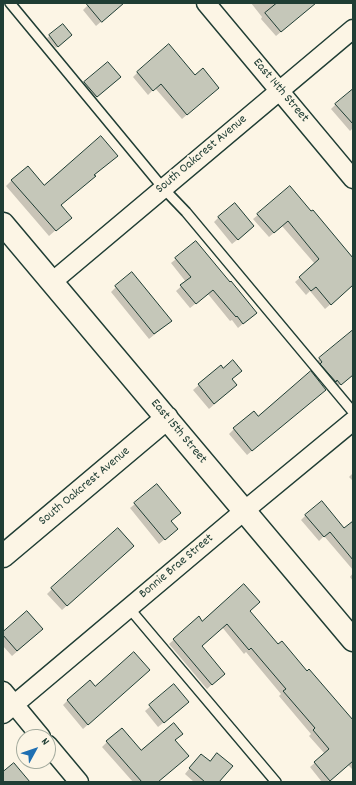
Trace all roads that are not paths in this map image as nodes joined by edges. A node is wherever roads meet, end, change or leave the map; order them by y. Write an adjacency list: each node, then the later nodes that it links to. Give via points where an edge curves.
1 (10, 3): 6 (lane)
2 (206, 3): 4 (street, East 14th Street)
3 (353, 29): 4 (street, South Oakcrest Avenue)
4 (279, 90): 5 (street, East 14th Street); 6 (street, South Oakcrest Avenue)
5 (353, 179)
6 (163, 188): 8 (street, South Oakcrest Avenue); 9 (lane, via 186,212)
7 (3, 224): 8 (main road, East 15th Street)
8 (52, 282): 10 (main road, East 15th Street)
9 (353, 412)
10 (167, 418): 12 (main road, East 15th Street); 13 (main road, South Oakcrest Avenue)
11 (353, 421): 12 (street, Bonnie Brae Street)
12 (244, 510): 14 (street, Bonnie Brae Street); 15 (main road, East 15th Street)
13 (3, 556)
14 (129, 608): 16 (street, Bonnie Brae Street); 20 (lane)
15 (353, 640)
16 (7, 703): 17 (street)
17 (33, 729)
18 (56, 755): 19 (street)
19 (79, 782)
20 (276, 782)

